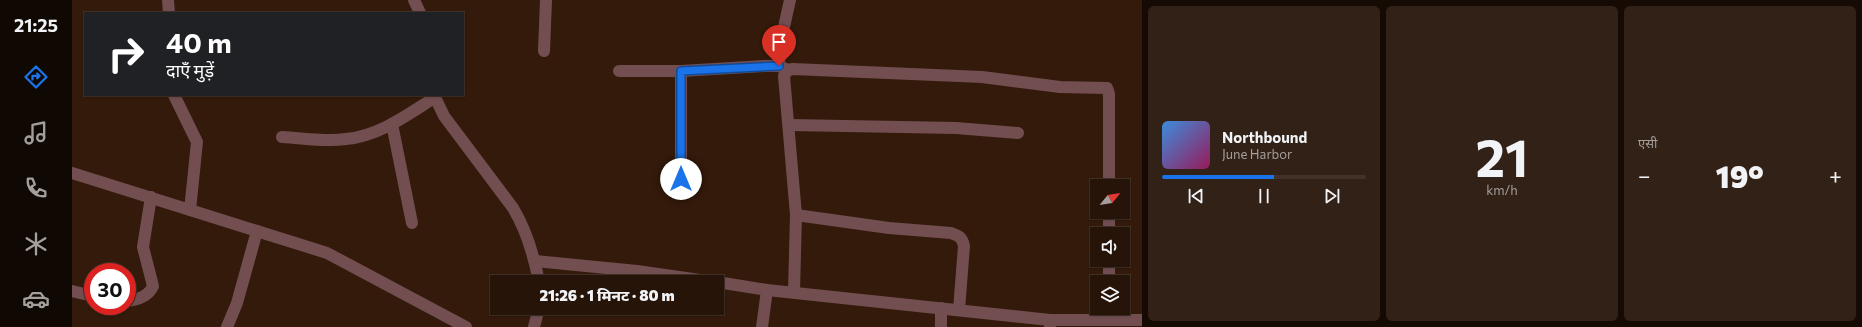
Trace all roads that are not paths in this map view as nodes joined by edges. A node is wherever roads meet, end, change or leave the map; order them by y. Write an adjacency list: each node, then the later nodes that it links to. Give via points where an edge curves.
1 (168, 0): 5 (street)
2 (414, 0): 6 (street)
3 (546, 0): 7 (street)
4 (790, 0): 8 (street, via 780,45)
5 (169, 12)
6 (420, 12)
7 (544, 51)
8 (783, 68): 10 (street); 14 (street); 19 (street, via 982,77 1044,86 1107,88)
9 (619, 71): 10 (street)
10 (681, 71): 18 (street)
11 (174, 96): 21 (street, via 197,142)
12 (434, 97): 13 (street); 25 (street, via 444,116 523,224)
13 (392, 124): 16 (street, via 347,139); 23 (street)
14 (789, 124): 15 (street, via 956,128); 22 (street)
15 (1018, 133)
16 (282, 137)
17 (72, 173): 20 (street)
18 (681, 179)
19 (1109, 179)
20 (151, 197): 21 (street); 33 (street, via 143,247 153,286 151,291)
21 (190, 210): 24 (street)
22 (796, 214): 31 (street); 35 (street, via 958,236 964,246)
23 (412, 223)
24 (257, 231): 40 (street, via 237,303); 41 (street, via 327,253)
25 (535, 261): 26 (street); 27 (street)
26 (538, 275)
27 (666, 275)
28 (724, 283): 29 (street)
29 (767, 290): 31 (street); 43 (street)
30 (72, 291): 32 (street)
31 (794, 292): 34 (street)
32 (84, 294)
33 (136, 299)
34 (941, 308): 35 (street); 44 (street)
35 (959, 310): 39 (street)
36 (537, 315): 42 (street)
37 (1108, 318): 38 (street); 39 (street)
38 (1142, 320)
39 (1050, 323)
40 (227, 327)
41 (466, 327)
42 (534, 327)
43 (762, 327)
44 (941, 327)

